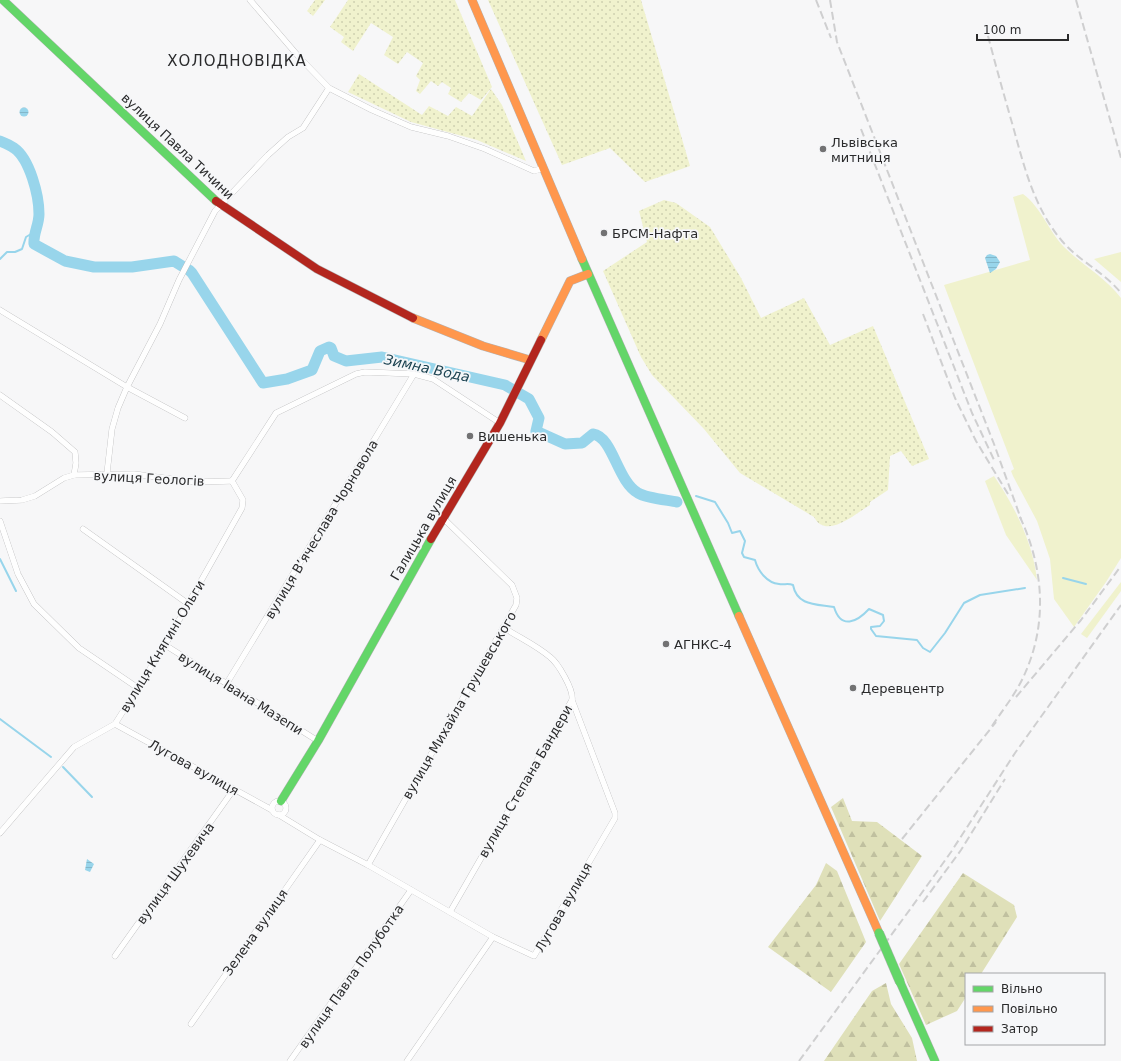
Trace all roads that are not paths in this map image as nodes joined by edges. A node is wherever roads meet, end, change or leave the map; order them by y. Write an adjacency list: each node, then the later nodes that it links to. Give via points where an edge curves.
1 (3, 0): 6 (main road, вулиця Павла Тичини)
2 (250, 0): 4 (street)
3 (472, 0): 5 (main road)
4 (329, 88): 5 (street, via 411,127 460,140 534,171); 6 (street, via 303,128 288,137 268,155)
5 (544, 168): 7 (main road)
6 (221, 206): 9 (main road, вулиця Павла Тичини, via 317,269 403,314 483,346); 11 (street, via 215,211)
7 (588, 274): 9 (main road, Галицька вулиця, via 570,281); 44 (main road, bridge)
8 (0, 310): 11 (street)
9 (530, 360): 14 (main road, Галицька вулиця)
10 (414, 374): 14 (street, via 433,379); 17 (street, via 356,374 284,408 276,413); 25 (street, вулиця Вʼячеслава Чорновола)
11 (127, 386): 13 (street); 15 (street, via 115,414)
12 (0, 395): 16 (street, via 52,432 75,452)
13 (185, 418)
14 (500, 423): 19 (main road, Галицька вулиця)
15 (107, 473): 16 (street, вулиця Геологів); 17 (street, вулиця Геологів, via 195,482)
16 (74, 475): 18 (street, вулиця Геологів, via 64,478 35,496 22,500)
17 (232, 481): 22 (street, вулиця Княгині Ольги, via 243,500 242,508)
18 (0, 501)
19 (443, 518): 23 (street, вулиця Михайла Грушевського, via 512,585 517,598 516,605); 29 (main road, Галицька вулиця)
20 (0, 521): 26 (street, via 18,574 34,604 79,648)
21 (83, 529): 22 (street)
22 (188, 603): 24 (street, вулиця Княгині Ольги)
23 (502, 627): 27 (street, вулиця Степана Бандери, via 551,658 570,686); 36 (street, вулиця Михайла Грушевського)
24 (165, 646): 25 (street, вулиця Івана Мазепи); 26 (street, вулиця Княгині Ольги)
25 (227, 683): 29 (street, вулиця Івана Мазепи)
26 (138, 688): 28 (street, вулиця Княгині Ольги)
27 (572, 700): 38 (street, вулиця Степана Бандери); 39 (street, Лугова вулиця, via 615,818 534,956)
28 (115, 724): 30 (street, Лугова вулиця); 34 (street, вулиця Княгині Ольги, via 74,747)
29 (318, 741): 31 (main road, Галицька вулиця)
30 (234, 789): 32 (street, Лугова вулиця); 40 (street, вулиця Шухевича)
31 (281, 801): 32 (street, via 274,803); 33 (street, via 285,804 285,810)
32 (272, 810): 33 (street)
33 (279, 815): 35 (street, Лугова вулиця)
34 (0, 833)
35 (320, 840): 36 (street, Лугова вулиця); 41 (street, Зелена вулиця)
36 (368, 865): 37 (street, Лугова вулиця)
37 (411, 890): 38 (street, Лугова вулиця); 42 (street, вулиця Павла Полуботка)
38 (450, 912): 39 (street, Лугова вулиця)
39 (493, 937): 43 (street)
40 (115, 956)
41 (191, 1024)
42 (290, 1061)
43 (407, 1061)
44 (935, 1061)

